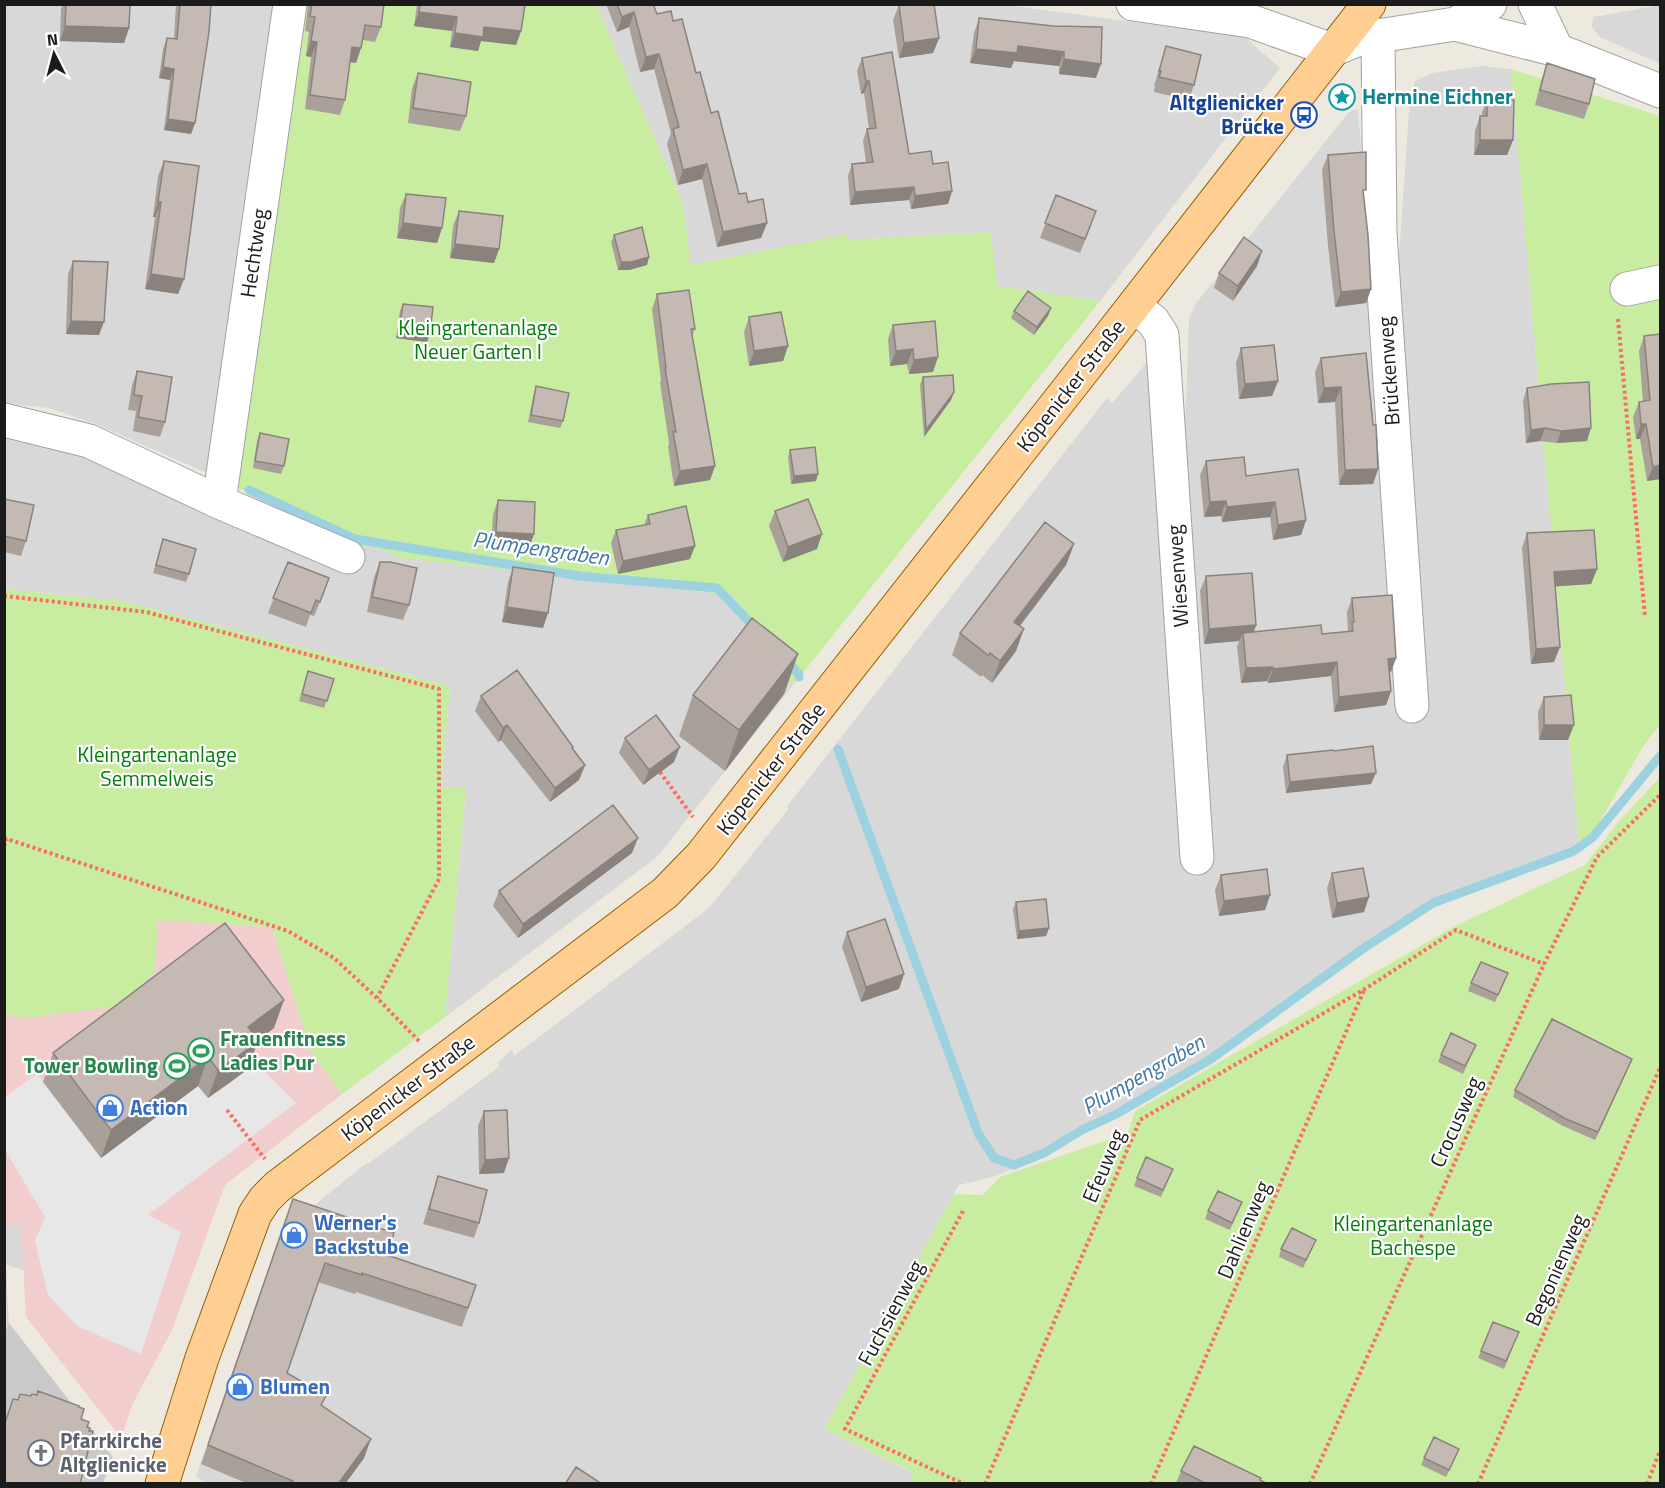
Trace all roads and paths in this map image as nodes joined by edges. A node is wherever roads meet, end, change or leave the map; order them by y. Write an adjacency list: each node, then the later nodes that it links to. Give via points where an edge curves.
1 (290, 4): 15 (street, Hechtweg)
2 (1133, 4): 8 (street, via 1250,21)
3 (1369, 4): 8 (main road, Köpenicker Straße)
4 (1490, 4): 6 (street)
5 (1535, 4): 9 (street)
6 (1455, 24): 7 (street); 9 (street)
7 (1377, 35): 8 (street); 19 (street, Brückenweg, via 1380,232)
8 (1332, 50): 13 (main road, Köpenicker Straße)
9 (1557, 50): 10 (street)
10 (1660, 91)
11 (1660, 282): 12 (street)
12 (1627, 289): 18 (path, via 1615,290)
13 (1134, 306): 25 (street, Wiesenweg, via 1153,321 1162,335); 29 (main road, Köpenicker Straße, via 701,856 665,893)
14 (4, 420): 15 (street, via 89,441)
15 (219, 502): 16 (street)
16 (348, 557)
17 (4, 596): 28 (path, via 146,612 439,689 439,879)
18 (1645, 617)
19 (1412, 706)
20 (660, 772): 22 (path)
21 (1660, 795): 26 (path, Crocusweg, via 1597,856)
22 (693, 817)
23 (6, 839): 24 (path); 28 (path, via 288,931 334,958)
24 (4, 846)
25 (1197, 858)
26 (1544, 964): 27 (path, Efeuweg, via 1456,930); 39 (path, Crocusweg)
27 (1365, 989): 37 (path, Efeuweg, via 1140,1120); 38 (path, Dahlienweg)
28 (377, 998): 29 (path)
29 (438, 1065): 35 (main road, Köpenicker Straße, via 277,1186 255,1214 202,1358)
30 (1660, 1068): 40 (path, Begonienweg)
31 (226, 1110): 32 (path)
32 (270, 1164)
33 (963, 1211): 36 (path, Fuchsienweg, via 845,1429)
34 (1660, 1451): 41 (path)
35 (162, 1484)
36 (964, 1484)
37 (985, 1484)
38 (1151, 1484)
39 (1311, 1484)
40 (1478, 1484)
41 (1647, 1484)

